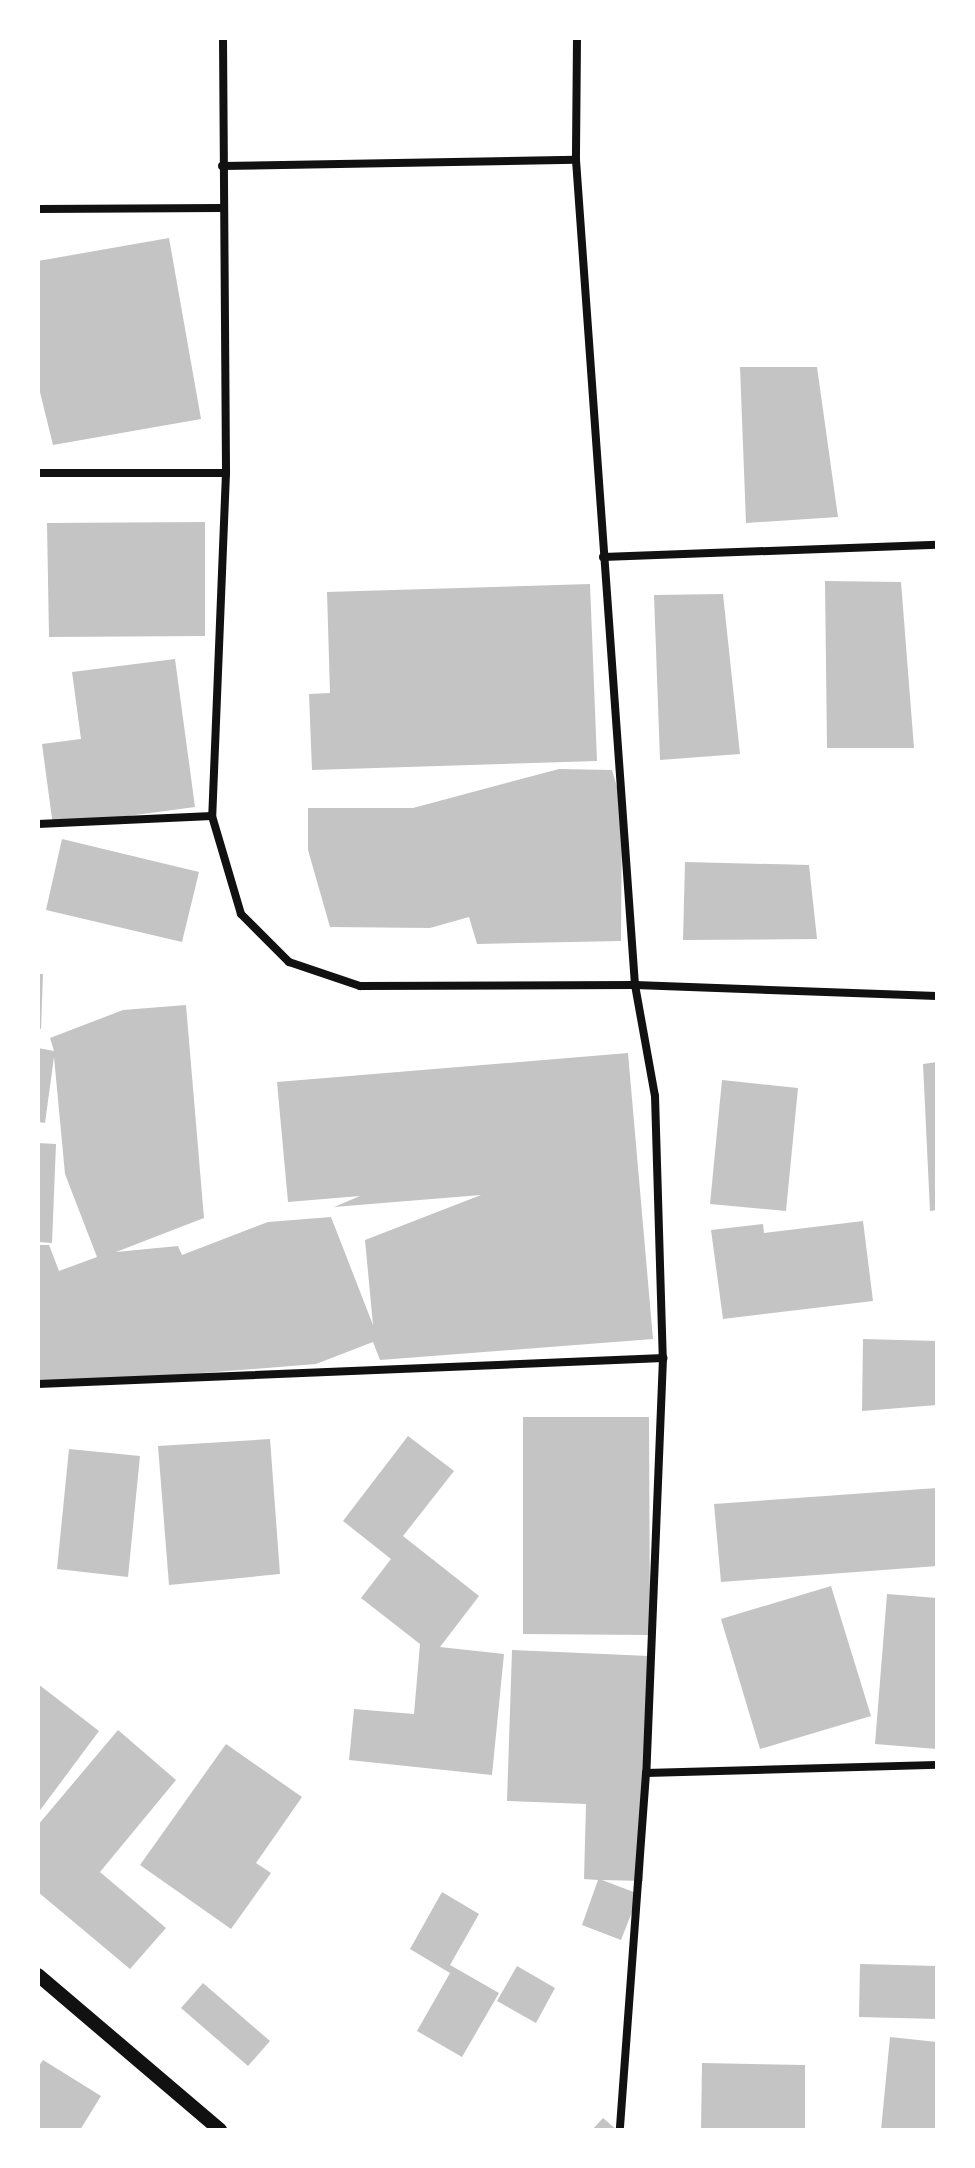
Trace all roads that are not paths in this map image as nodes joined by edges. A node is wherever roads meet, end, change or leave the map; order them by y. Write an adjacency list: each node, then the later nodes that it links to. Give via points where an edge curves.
1 (223, 38): 4 (street)
2 (577, 38): 3 (street)
3 (576, 160): 4 (street); 10 (street)
4 (222, 166): 5 (street)
5 (222, 208): 6 (street); 8 (street)
6 (38, 209)
7 (38, 473): 8 (street)
8 (226, 473): 11 (street)
9 (937, 545): 10 (street)
10 (603, 557): 13 (street)
11 (212, 816): 12 (street); 13 (street, via 241,914 289,962 360,986)
12 (38, 824)
13 (635, 985): 14 (street); 15 (street, via 655,1096)
14 (937, 996)
15 (663, 1358): 16 (street); 18 (street)
16 (38, 1384)
17 (937, 1765): 18 (street)
18 (646, 1773): 21 (street)
19 (38, 1975): 20 (street)
20 (220, 2130)
21 (620, 2130)

